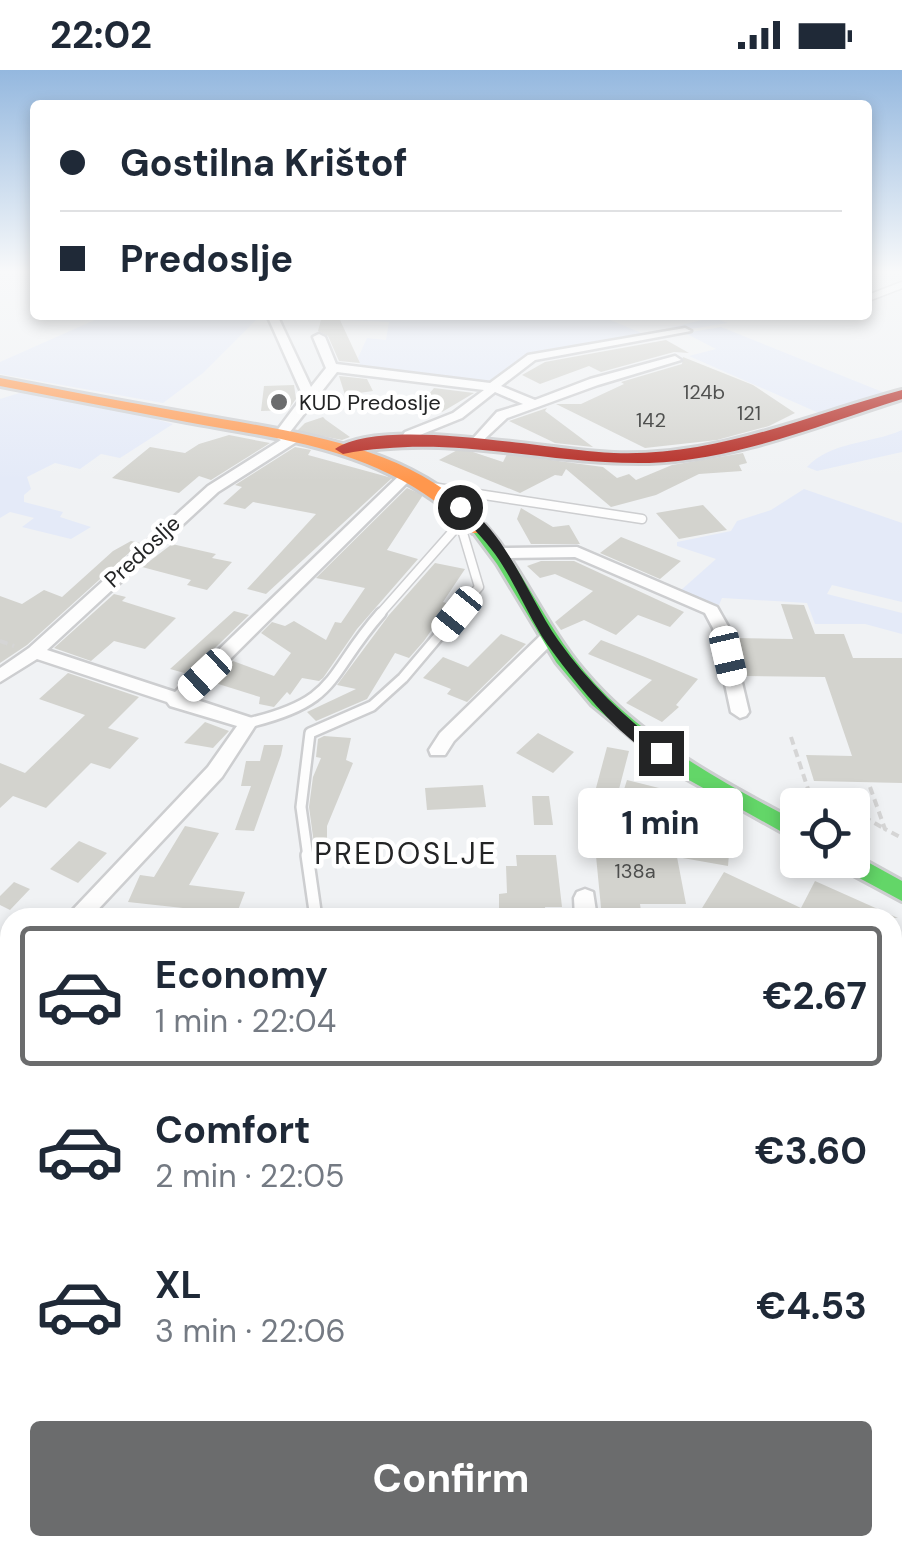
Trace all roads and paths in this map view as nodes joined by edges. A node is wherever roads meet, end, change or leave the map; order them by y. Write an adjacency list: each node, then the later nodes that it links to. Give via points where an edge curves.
1 (284, 342): 9 (street)
2 (321, 342): 5 (street)
3 (618, 342): 7 (street, via 532,357)
4 (675, 360): 10 (street)
5 (332, 368): 7 (street); 9 (street)
6 (0, 382): 12 (street)
7 (492, 387): 10 (street); 11 (street, via 442,424)
8 (902, 394): 13 (street, via 810,425 668,457 590,458)
9 (308, 396): 12 (street)
10 (536, 404): 13 (street, via 502,414)
11 (410, 436): 13 (street); 14 (street)
12 (287, 437): 14 (street); 21 (street, Predoslje, via 186,511)
13 (476, 443)
14 (342, 450): 15 (street)
15 (410, 474): 16 (street); 23 (street)
16 (432, 487): 17 (street); 18 (lane)
17 (464, 519): 19 (street); 25 (lane, via 365,631 336,679 286,714); 37 (lane, via 479,587 372,706 310,734 301,808)
18 (642, 519)
19 (501, 553): 20 (street); 24 (street, via 577,552 711,610)
20 (549, 637): 27 (street); 31 (street, via 632,731 715,789)
21 (34, 652): 22 (street, Predoslje); 23 (street)
22 (0, 676)
23 (176, 702): 25 (street)
24 (740, 712)
25 (248, 723): 36 (street, via 215,772)
26 (791, 737): 28 (path)
27 (438, 750)
28 (808, 788)
29 (870, 788): 32 (path)
30 (870, 820): 32 (path)
31 (780, 823)
32 (885, 828): 33 (path)
33 (902, 838)
34 (870, 874): 35 (street)
35 (902, 892)
36 (86, 908)
37 (315, 908)

